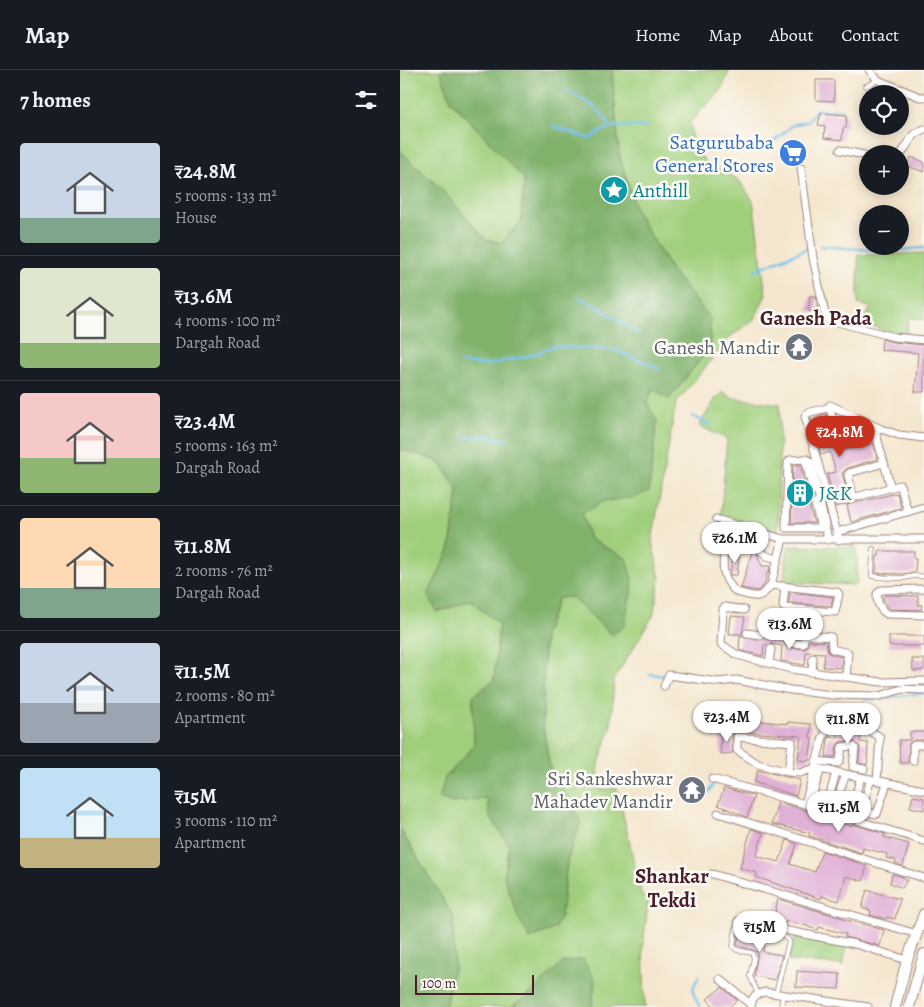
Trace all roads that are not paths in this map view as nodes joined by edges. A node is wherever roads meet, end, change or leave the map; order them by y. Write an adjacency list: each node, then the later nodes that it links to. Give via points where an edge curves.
1 (869, 70): 2 (street)
2 (878, 80): 3 (lane); 4 (street)
3 (868, 85)
4 (924, 97)
5 (924, 129): 6 (street, via 914,134)
6 (907, 145)
7 (840, 150): 8 (street)
8 (859, 154)
9 (801, 168): 10 (street, via 813,258 826,319 894,337)
10 (924, 340)
11 (830, 405): 12 (street, via 880,429)
12 (924, 438)
13 (805, 459): 16 (street); 17 (street, via 811,462); 17 (street, via 788,462 786,528 821,528 815,504)
14 (884, 463): 15 (street); 15 (street, via 848,475 856,497); 21 (street, via 876,434 842,443 830,409 806,415)
15 (890, 488): 19 (street, via 901,486)
16 (812, 491)
17 (820, 501): 24 (street)
18 (924, 508): 19 (street)
19 (908, 512): 21 (street)
20 (716, 519): 22 (street)
21 (838, 536): 23 (street); 24 (street)
22 (783, 539): 24 (street); 26 (street)
23 (924, 539)
24 (828, 540)
25 (873, 549): 27 (lane, via 872,576)
26 (778, 559): 28 (street); 28 (street, via 762,552 758,542 733,537 726,541 723,572 733,590 758,597)
27 (924, 577)
28 (772, 585): 29 (street)
29 (785, 586): 29 (street, via 784,608 835,612 837,592)
30 (924, 589): 32 (street, via 881,590 876,594 883,612 887,614)
31 (744, 610): 36 (street, via 723,608 721,644 737,655)
32 (924, 615)
33 (747, 633): 38 (street, via 761,635 764,629 790,631 790,643 801,645 805,635 831,637 832,649 848,653)
34 (771, 649): 36 (street)
35 (813, 658): 37 (street)
36 (769, 663): 37 (street)
37 (812, 672): 38 (street)
38 (846, 677): 39 (street, via 881,682 894,679)
39 (924, 681)
40 (664, 686): 41 (street, via 669,675 718,682 736,680 832,695 880,696 902,689)
41 (924, 690)
42 (924, 745): 43 (street, via 914,745)
43 (913, 761)
44 (817, 766): 45 (street, via 838,763 842,747 853,746 853,767); 46 (street, via 800,773); 47 (street); 47 (street, via 814,795 829,798); 51 (street, via 829,727 835,724 864,727 880,738); 54 (street)
45 (864, 769)
46 (788, 772): 46 (street, via 751,761 738,750 737,737 792,742)
47 (836, 772): 48 (street)
48 (846, 774): 49 (street); 49 (street, via 838,801 851,806)
49 (861, 777): 51 (street)
50 (712, 779): 54 (street)
51 (874, 780): 52 (street); 52 (street, via 863,811 878,814)
52 (887, 783): 53 (street)
53 (924, 790)
54 (805, 804): 56 (street)
55 (718, 813): 58 (street)
56 (924, 841)
57 (712, 874): 61 (street)
58 (924, 878)
59 (924, 914): 61 (street)
60 (738, 921): 63 (street, via 855,944)
61 (917, 934): 63 (street)
62 (923, 959): 63 (street); 72 (street)
63 (907, 960): 71 (street)
64 (720, 978): 68 (street)
65 (758, 994): 66 (street); 66 (lane, via 750,976 752,952 737,950 733,946 736,928 741,924 778,930 789,941); 68 (street)
66 (779, 994): 67 (street); 69 (lane)
67 (828, 1004): 70 (street)
68 (751, 1006)
69 (780, 1007)
70 (868, 1007)
71 (895, 1007)
72 (909, 1007)

